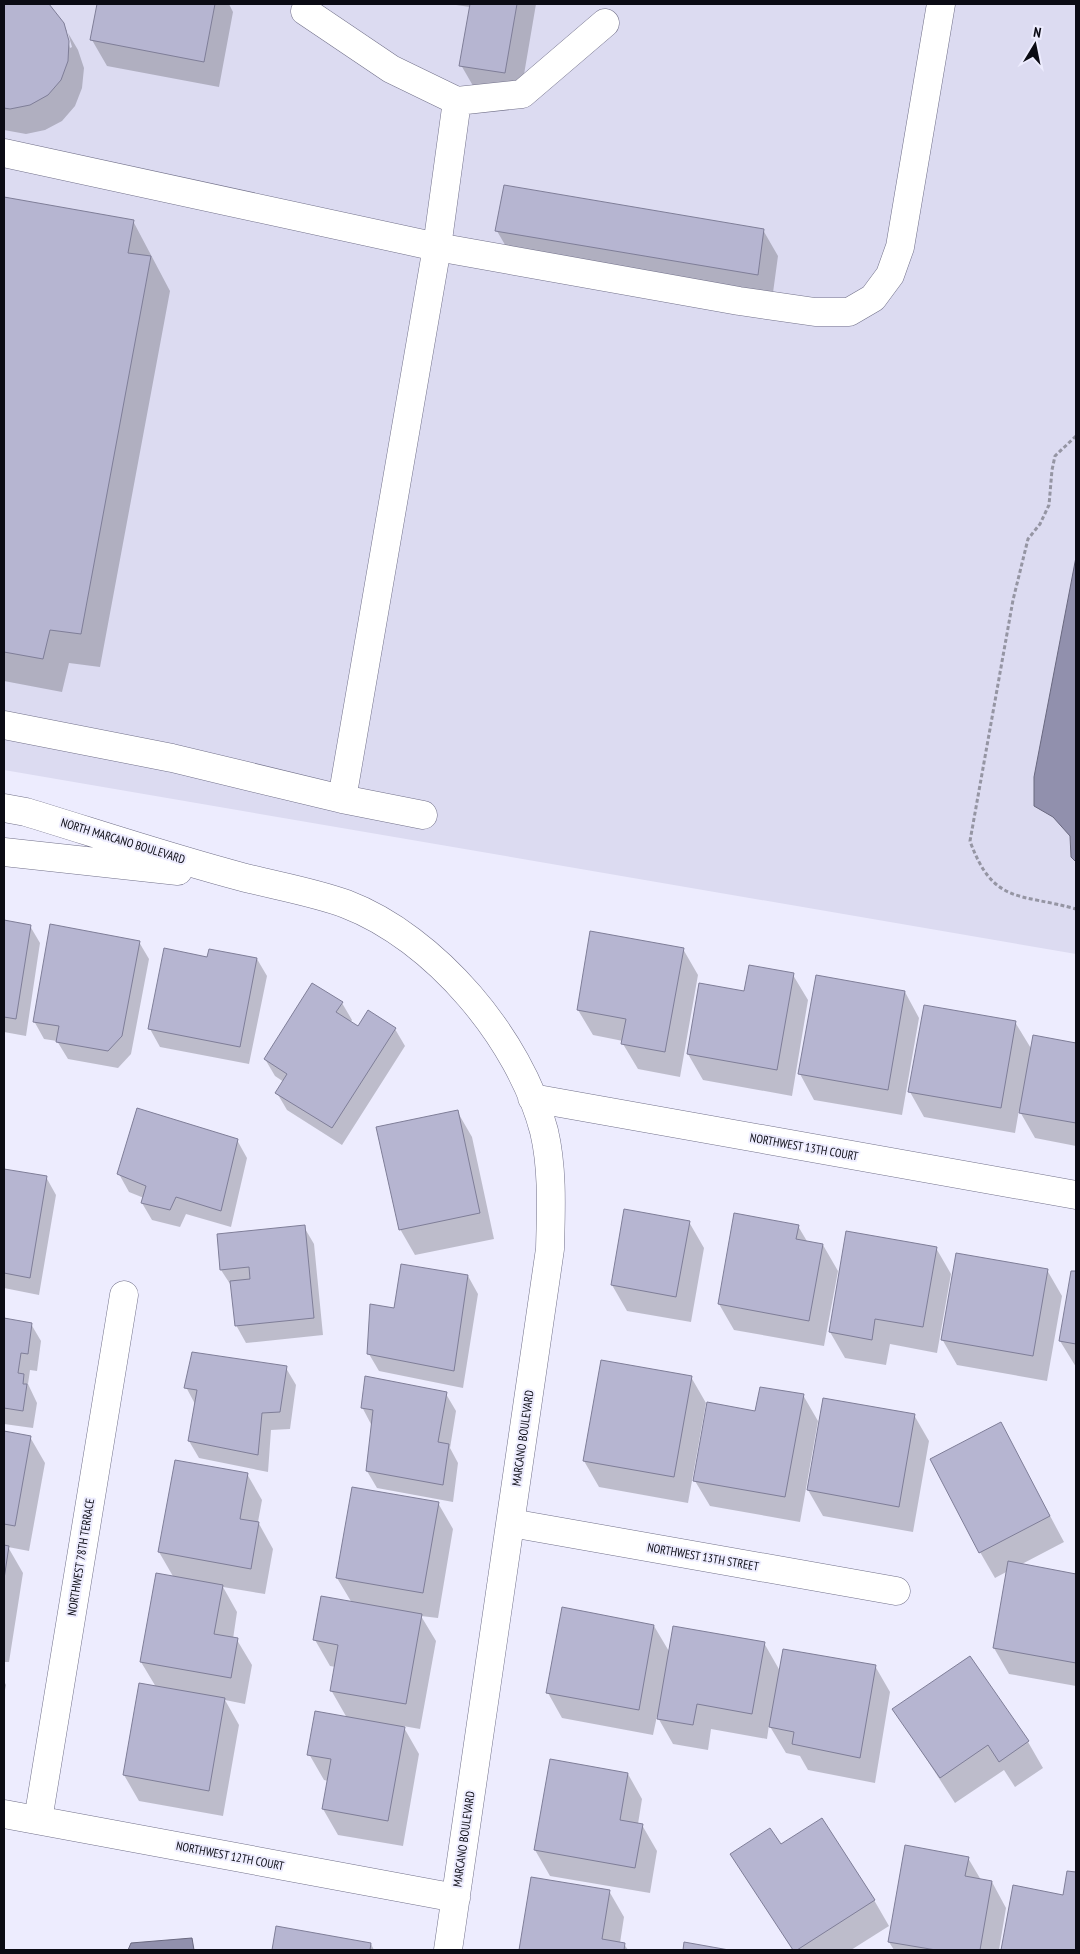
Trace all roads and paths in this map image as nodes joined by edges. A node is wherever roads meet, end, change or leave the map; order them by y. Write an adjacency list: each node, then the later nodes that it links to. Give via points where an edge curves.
1 (941, 4): 6 (street, via 900,247 890,276 873,298 848,312 815,312)
2 (305, 11): 4 (street, via 391,69)
3 (605, 23): 4 (street, via 522,94)
4 (457, 101): 6 (street)
5 (4, 153): 6 (street)
6 (436, 247): 9 (street)
7 (1076, 436): 14 (path, via 1055,456 1050,505 1028,539 1012,609 970,841 978,864 993,884 1021,898)
8 (4, 725): 9 (street, via 172,758)
9 (342, 799): 11 (street)
10 (4, 808): 13 (street, NORTH MARCANO BOULEVARD)
11 (423, 815)
12 (4, 852): 13 (street, NORTH MARCANO BOULEVARD)
13 (242, 877): 15 (street, NORTH MARCANO BOULEVARD, via 347,904 392,928)
14 (1076, 910)
15 (432, 959): 16 (street, MARCANO BOULEVARD, via 471,998 510,1051)
16 (532, 1098): 17 (street, NORTHWEST 13TH COURT); 19 (street, MARCANO BOULEVARD, via 544,1132 552,1189 550,1249)
17 (1076, 1195)
18 (124, 1295): 22 (street, NORTHWEST 78TH TERRACE)
19 (510, 1523): 20 (street, NORTHWEST 13TH STREET); 23 (street, MARCANO BOULEVARD)
20 (896, 1591)
21 (4, 1814): 22 (street, NORTHWEST 12TH COURT)
22 (38, 1820): 23 (street, NORTHWEST 12TH COURT)
23 (456, 1898): 24 (street, MARCANO BOULEVARD)
24 (448, 1950)

